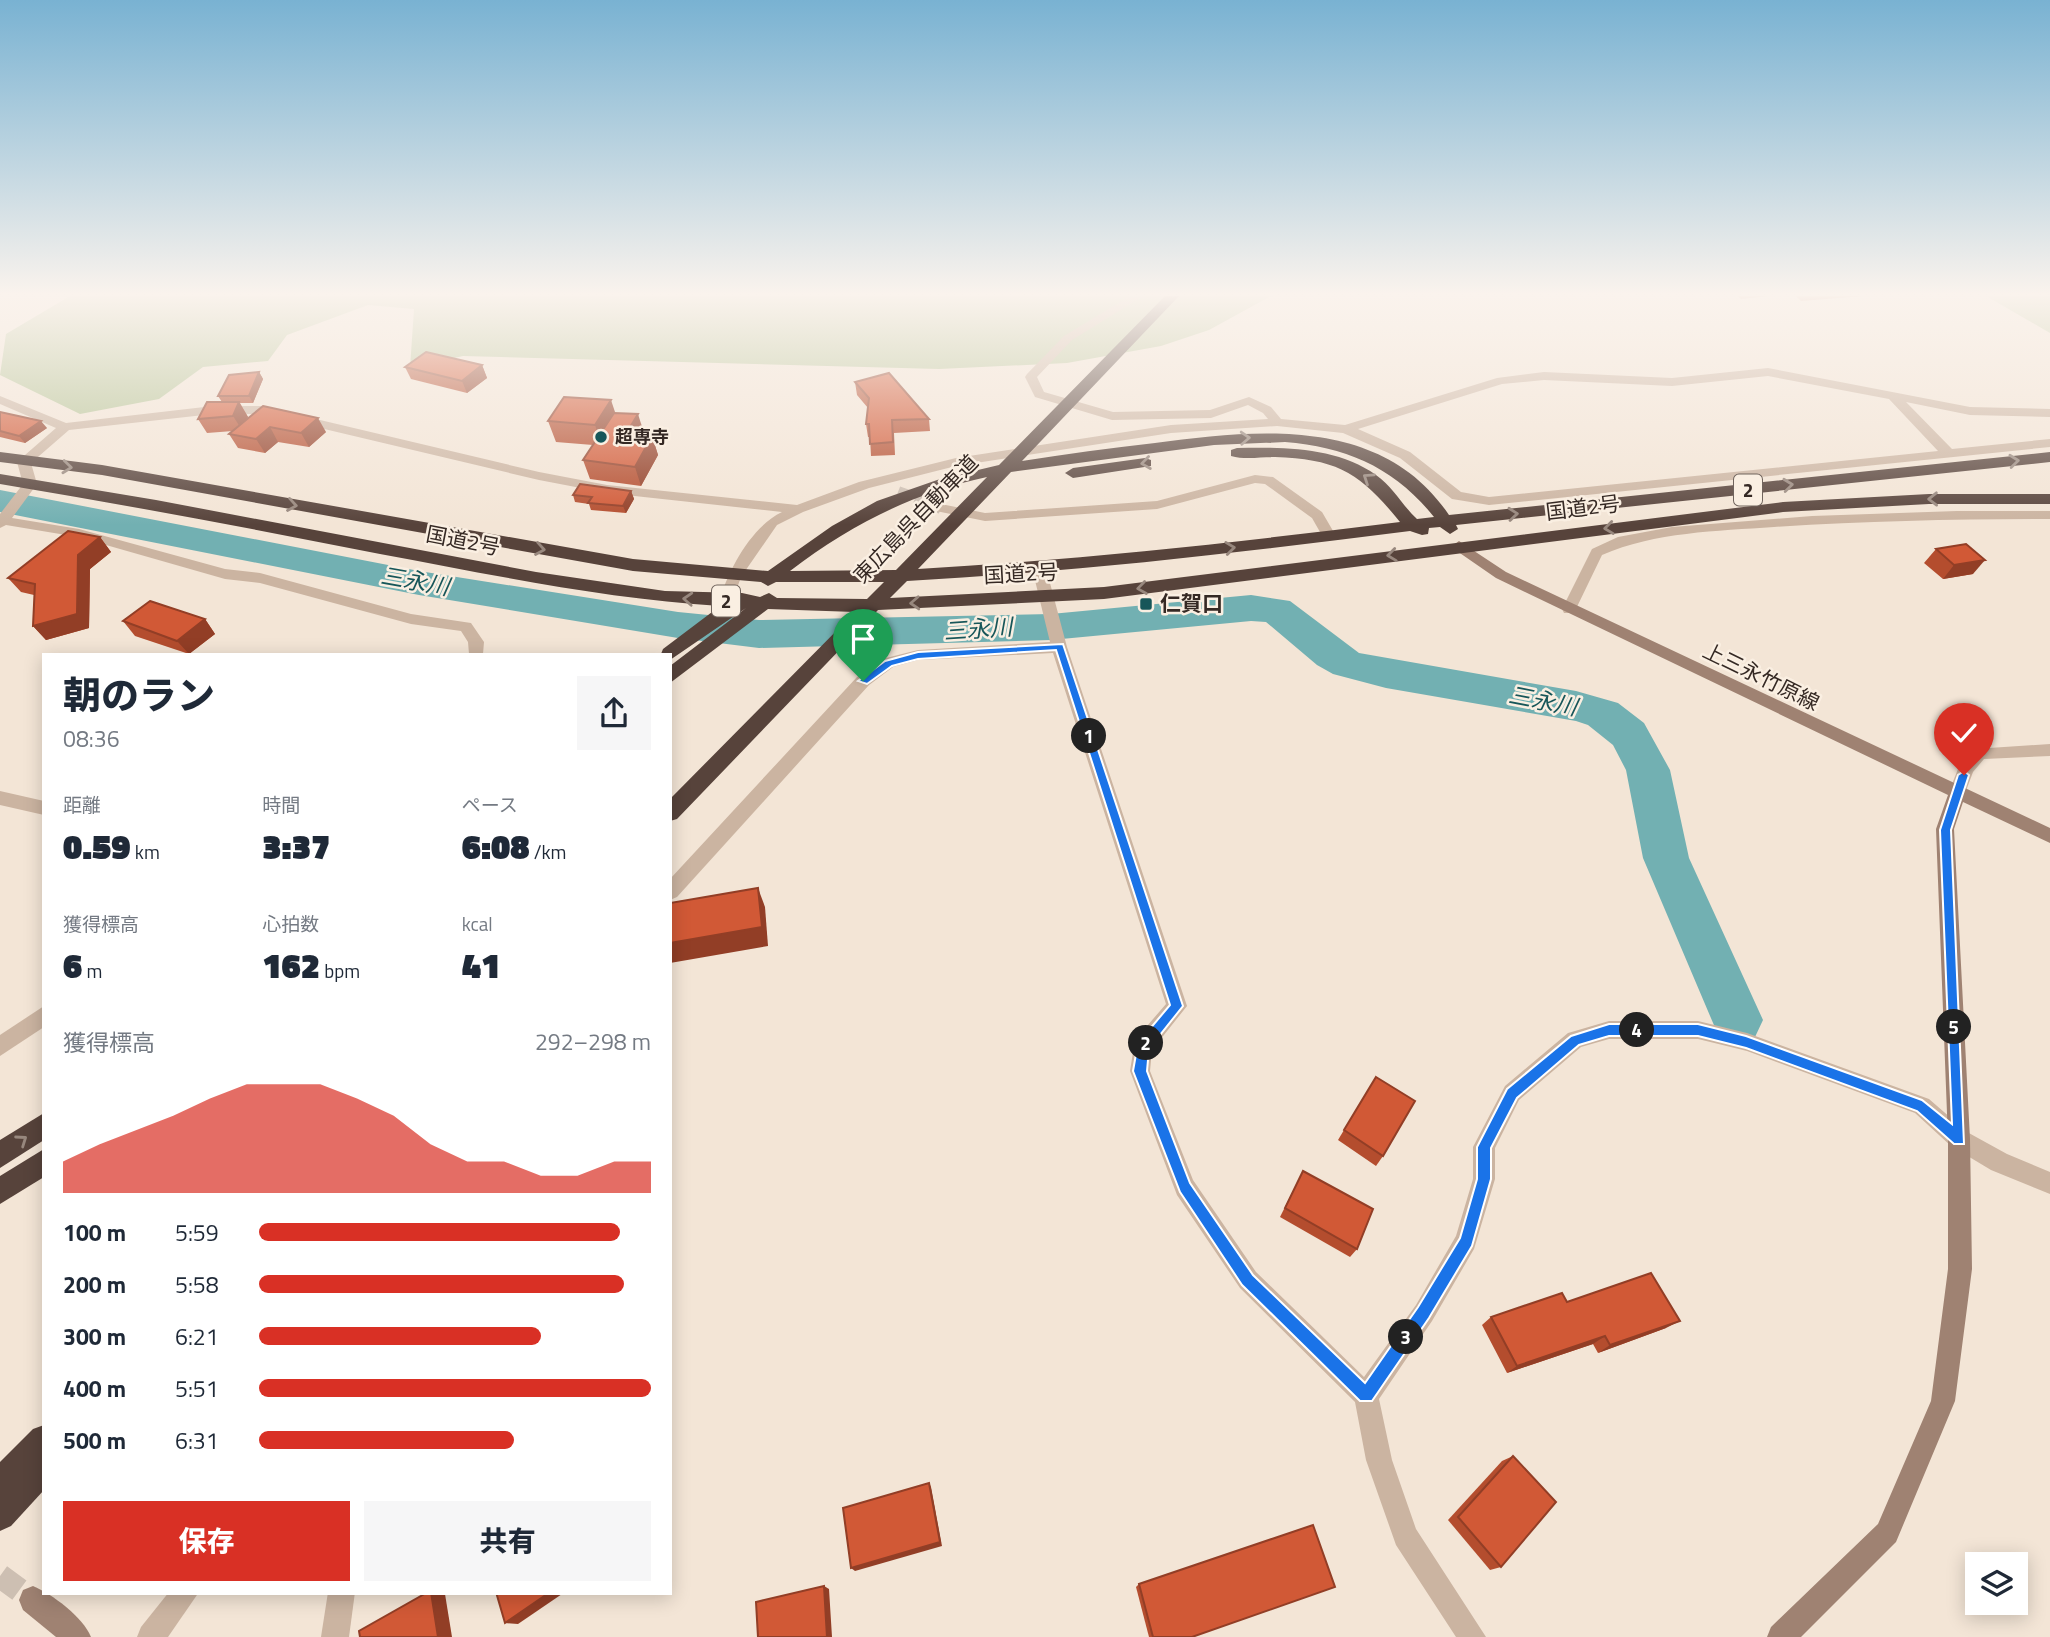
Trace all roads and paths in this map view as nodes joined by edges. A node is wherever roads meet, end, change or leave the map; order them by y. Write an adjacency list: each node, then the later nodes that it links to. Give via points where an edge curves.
1 (1035, 372): 8 (street, via 1031,377 1039,394 1112,416 1211,414 1249,401 1267,410)
2 (1099, 372): 44 (highway, 東広島呉自動車道)
3 (1764, 372): 10 (street, via 1672,382 1544,376 1501,382)
4 (1770, 372): 5 (street)
5 (1891, 394): 7 (street, via 1970,411); 12 (street)
6 (0, 400): 9 (street)
7 (2050, 413)
8 (1277, 422): 10 (street); 17 (street, via 1171,429 1063,444 956,462)
9 (65, 427): 15 (street); 24 (street, via 212,410 261,410 607,489)
10 (1346, 429): 20 (street, via 1405,455 1457,496 1489,501)
11 (2050, 443): 12 (street)
12 (1948, 453): 20 (street)
13 (0, 457): 15 (highway, 国道2号 / 2)
14 (2050, 457): 22 (highway, 国道2号 / 2, one-way to 14)
15 (24, 462): 18 (street); 32 (highway, 国道2号 / 2, one-way to 32, via 102,470 570,555)
16 (0, 479): 18 (highway, 国道2号 / 2)
17 (876, 482): 19 (street); 24 (street)
18 (30, 484): 26 (street); 34 (highway, 国道2号 / 2, one-way to 18, via 536,578)
19 (898, 492)
20 (1579, 493): 22 (street)
21 (2050, 499): 30 (highway, 国道2号 / 2, one-way to 30, via 1929,499 1783,507)
22 (1591, 507): 27 (highway, 国道2号 / 2, one-way to 22)
23 (941, 508): 29 (street, via 985,517 1157,505 1255,478 1268,480 1317,515)
24 (797, 509): 32 (street, via 772,522)
25 (2050, 515): 35 (street, via 1794,521 1642,536 1597,552)
26 (1, 521): 37 (street, via 79,533 225,574 260,578 411,619 467,627 476,642)
27 (1445, 521): 28 (highway, 国道2号 / 2); 30 (highway); 38 (highway, one-way to 27, via 805,551 883,505 979,473 1225,439 1301,438 1363,453 1409,479)
28 (1411, 526): 29 (highway, 国道2号 / 2); 30 (highway); 39 (highway, one-way to 39, via 1385,490 1361,473 1300,454 1229,453 1017,480 937,498 856,533)
29 (1329, 536): 31 (highway, 国道2号 / 2, one-way to 29)
30 (1459, 546): 33 (highway, 国道2号 / 2, one-way to 33, via 1104,593); 35 (street, 上三永竹原線, via 1501,575)
31 (1039, 568): 32 (highway, 国道2号 / 2, via 845,578); 33 (street)
32 (734, 576): 34 (street)
33 (1047, 596): 34 (highway, 国道2号 / 2, one-way to 34, via 829,607); 36 (street)
34 (726, 601)
35 (1569, 608): 41 (street, 上三永竹原線)
36 (1059, 647): 46 (street, via 918,655 888,663 863,681); 55 (street, via 1177,1006 1142,1047 1140,1071 1185,1187 1248,1280)
37 (476, 653)
38 (671, 653)
39 (672, 675)
40 (2050, 750): 41 (street, via 1980,753 1966,769)
41 (1957, 794): 45 (street, 上三永竹原線); 50 (street, via 1945,830)
42 (0, 798): 43 (street)
43 (42, 808)
44 (672, 811)
45 (2050, 836)
46 (672, 890)
47 (42, 1016): 48 (street)
48 (0, 1047)
49 (42, 1126): 51 (highway, one-way to 49)
50 (1959, 1139): 53 (street); 55 (street, via 1922,1106 1734,1039 1698,1030 1609,1030 1575,1040 1512,1093 1484,1147 1484,1179 1466,1241 1424,1313); 67 (street, via 1960,1269 1943,1401 1887,1533)
51 (0, 1155)
52 (42, 1162): 54 (highway)
53 (2050, 1183)
54 (0, 1191)
55 (1366, 1396): 66 (street, via 1379,1460 1405,1536)
56 (42, 1442): 58 (highway)
57 (42, 1469): 59 (highway)
58 (0, 1484)
59 (0, 1515)
60 (184, 1595): 64 (street)
61 (342, 1595): 65 (street)
62 (33, 1600): 63 (street)
63 (77, 1637)
64 (151, 1637)
65 (335, 1637)
66 (1472, 1637)
67 (1781, 1637)

